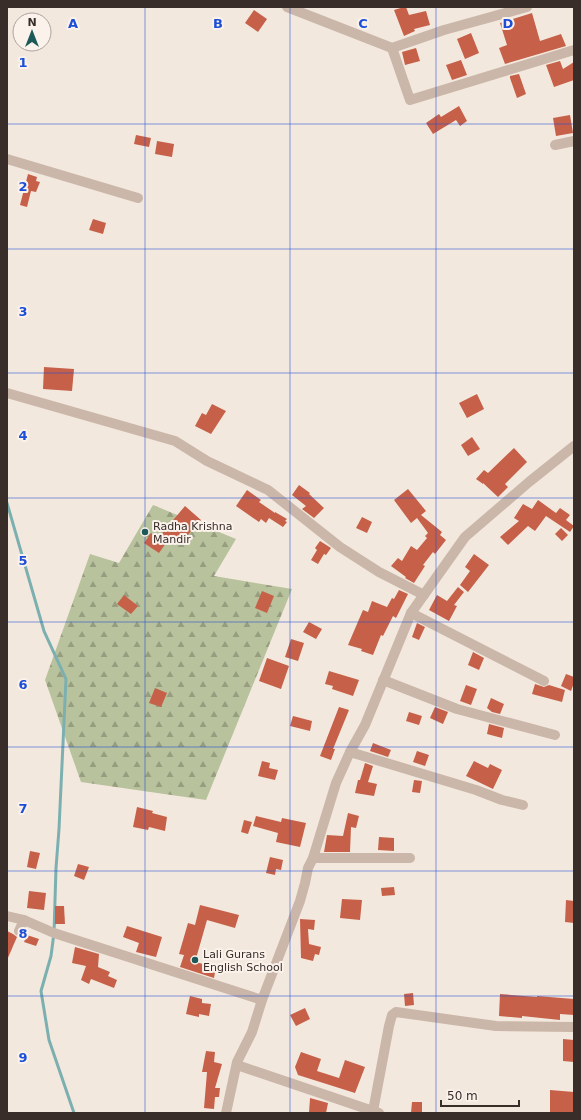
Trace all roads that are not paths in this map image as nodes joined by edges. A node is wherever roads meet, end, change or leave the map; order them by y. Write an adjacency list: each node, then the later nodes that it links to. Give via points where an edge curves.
1 (287, 7): 3 (street)
2 (527, 7): 3 (street, via 444,30)
3 (392, 48): 4 (street, via 410,100)
4 (574, 50)
5 (574, 141): 6 (street)
6 (555, 145)
7 (7, 159): 8 (street)
8 (138, 198)
9 (7, 393): 11 (street, via 175,441 206,461 268,490 340,547 379,572)
10 (574, 446): 11 (street, via 465,537)
11 (424, 594): 12 (street)
12 (411, 613): 13 (street); 14 (street)
13 (383, 680): 15 (street, via 457,708); 16 (street, via 365,725)
14 (544, 681)
15 (554, 736)
16 (350, 752): 17 (street); 18 (street, via 336,783)
17 (523, 805)
18 (313, 858): 19 (street); 23 (street, via 300,901)
19 (410, 858)
20 (7, 916): 21 (street)
21 (24, 920): 22 (street); 23 (street, via 62,935)
22 (19, 931)
23 (262, 1000): 25 (street, via 252,1032)
24 (574, 1027): 26 (street, via 496,1026 396,1012 392,1015 389,1026)
25 (237, 1065): 26 (street); 27 (street)
26 (376, 1112)
27 (226, 1113)

